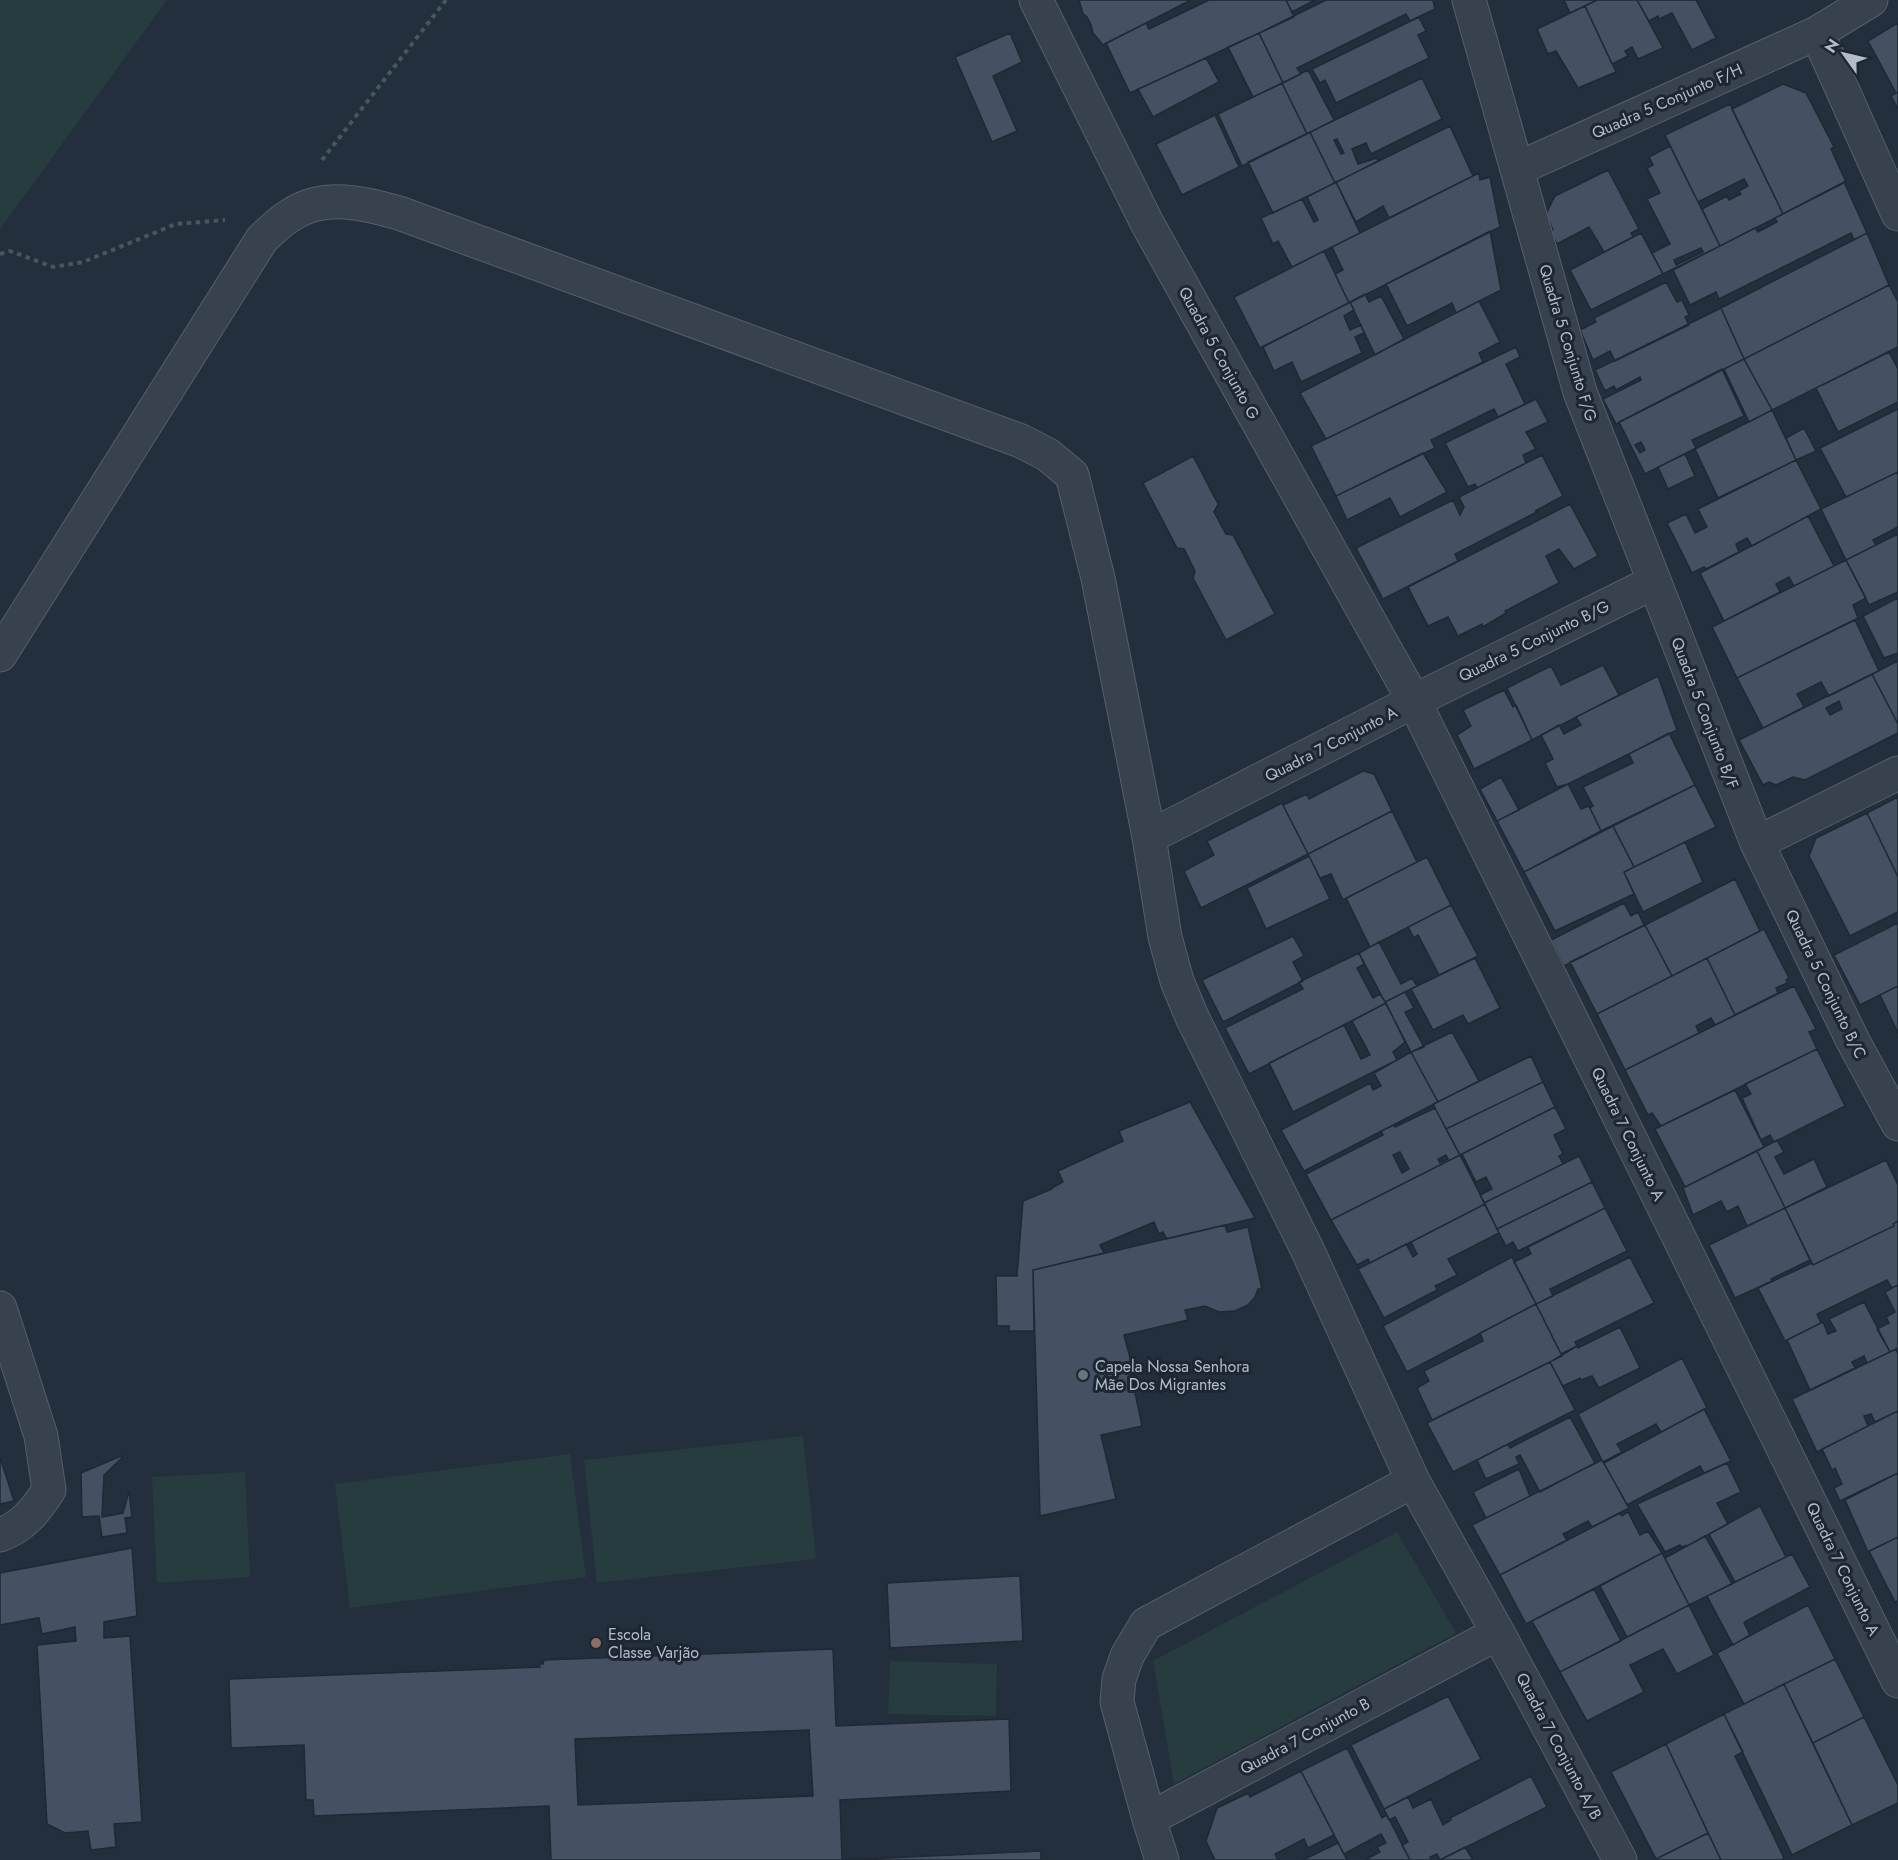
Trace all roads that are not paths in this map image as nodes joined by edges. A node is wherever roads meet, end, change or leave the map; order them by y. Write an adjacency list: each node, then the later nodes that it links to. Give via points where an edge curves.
1 (1036, 0): 9 (street, Quadra 5 Conjunto G, via 1147,223)
2 (1468, 0): 5 (street, Quadra 5 Conjunto F/G)
3 (1871, 0): 4 (street, Quadra 5 Conjunto F/H)
4 (1817, 33): 5 (street, Quadra 5 Conjunto F/H); 6 (street)
5 (1517, 169): 7 (street, Quadra 5 Conjunto F/G, via 1580,392)
6 (1898, 214)
7 (1654, 582): 9 (street, Quadra 5 Conjunto B/G); 12 (street, Quadra 5 Conjunto B/F)
8 (0, 655): 11 (street, via 262,239 291,214 320,203 361,202 1021,441 1048,455 1072,475 1098,578)
9 (1414, 701): 11 (street, Quadra 7 Conjunto A); 18 (street, Quadra 7 Conjunto A)
10 (1898, 773): 12 (street)
11 (1149, 837): 15 (street, via 1165,938 1177,981)
12 (1757, 843): 13 (street, Quadra 5 Conjunto B/C)
13 (1898, 1124)
14 (0, 1308): 16 (street, via 42,1436 49,1490 34,1513)
15 (1413, 1481): 17 (street); 19 (street, via 1146,1624 1127,1656 1117,1702)
16 (0, 1535)
17 (1498, 1633): 19 (street, Quadra 7 Conjunto B); 21 (street, Quadra 7 Conjunto A/B)
18 (1898, 1681)
19 (1149, 1819): 20 (street)
20 (1162, 1860)
21 (1620, 1860)

